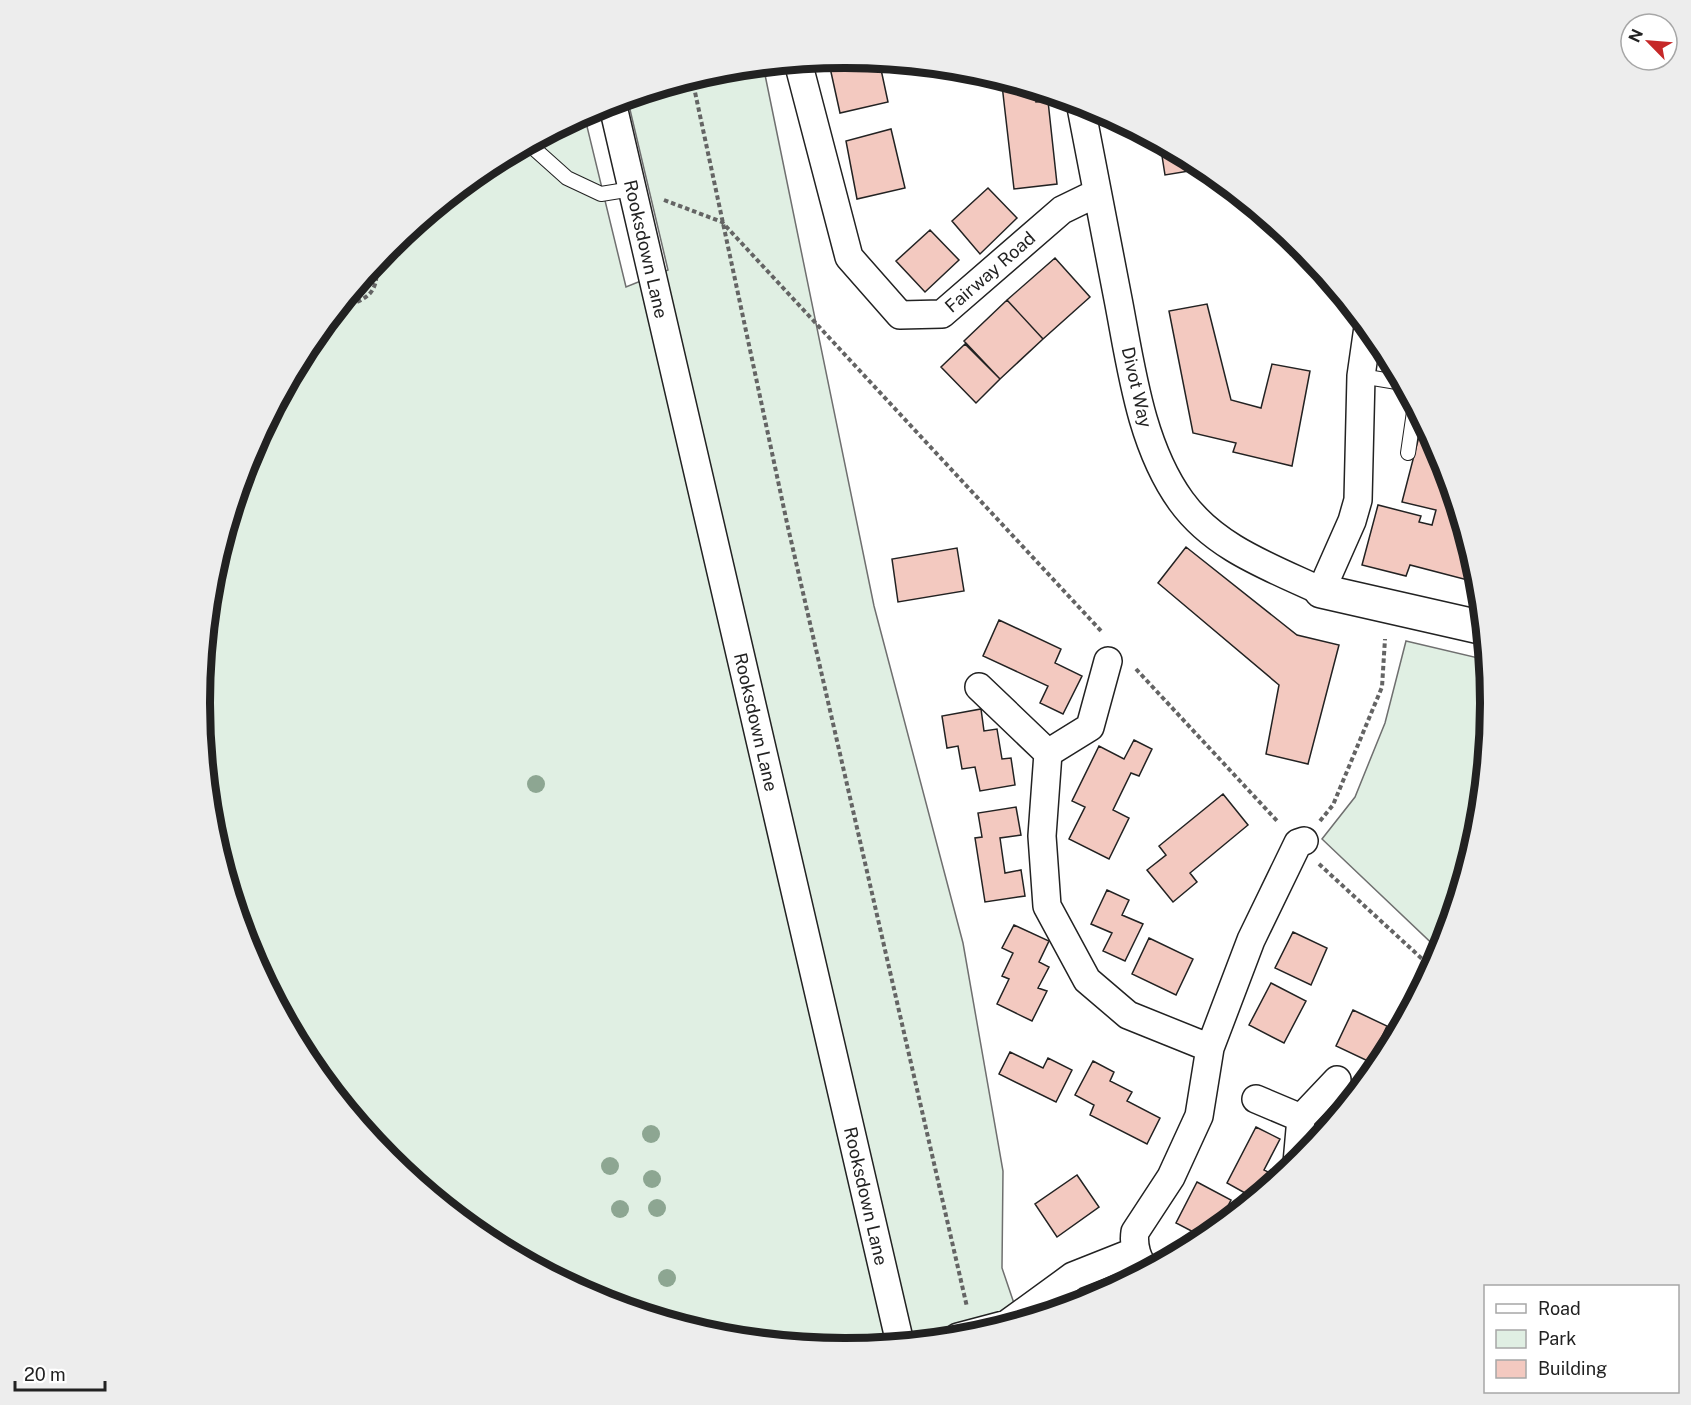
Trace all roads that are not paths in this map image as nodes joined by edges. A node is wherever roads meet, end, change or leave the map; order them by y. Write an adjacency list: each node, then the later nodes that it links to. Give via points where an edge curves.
1 (800, 69): 6 (street, Fairway Road, via 849,256 900,315 942,314 1062,210)
2 (614, 111): 5 (street, Rooksdown Lane)
3 (1082, 113): 6 (street, Divot Way)
4 (534, 150): 5 (lane, via 567,178 601,194)
5 (632, 189): 25 (street, Rooksdown Lane)
6 (1097, 193): 12 (street, Divot Way, via 1136,384 1150,439 1166,477 1182,502 1225,544)
7 (1366, 340): 8 (street)
8 (1361, 376): 9 (lane); 12 (street, via 1358,500)
9 (1393, 381)
10 (1413, 418): 11 (lane)
11 (1408, 453)
12 (1321, 591): 13 (street)
13 (1476, 626)
14 (1117, 656): 16 (street, via 1090,728)
15 (979, 687): 16 (street)
16 (1048, 753): 18 (street, via 1042,836 1047,906 1087,980 1128,1015)
17 (1302, 844): 18 (street, via 1298,843 1251,940)
18 (1210, 1048): 23 (street, via 1199,1116 1171,1177 1135,1232 1133,1242)
19 (1337, 1080): 21 (street)
20 (1256, 1099): 21 (street)
21 (1301, 1118): 22 (street)
22 (1298, 1148)
23 (1142, 1260): 24 (street, via 1073,1276)
24 (1022, 1312)
25 (898, 1335)

